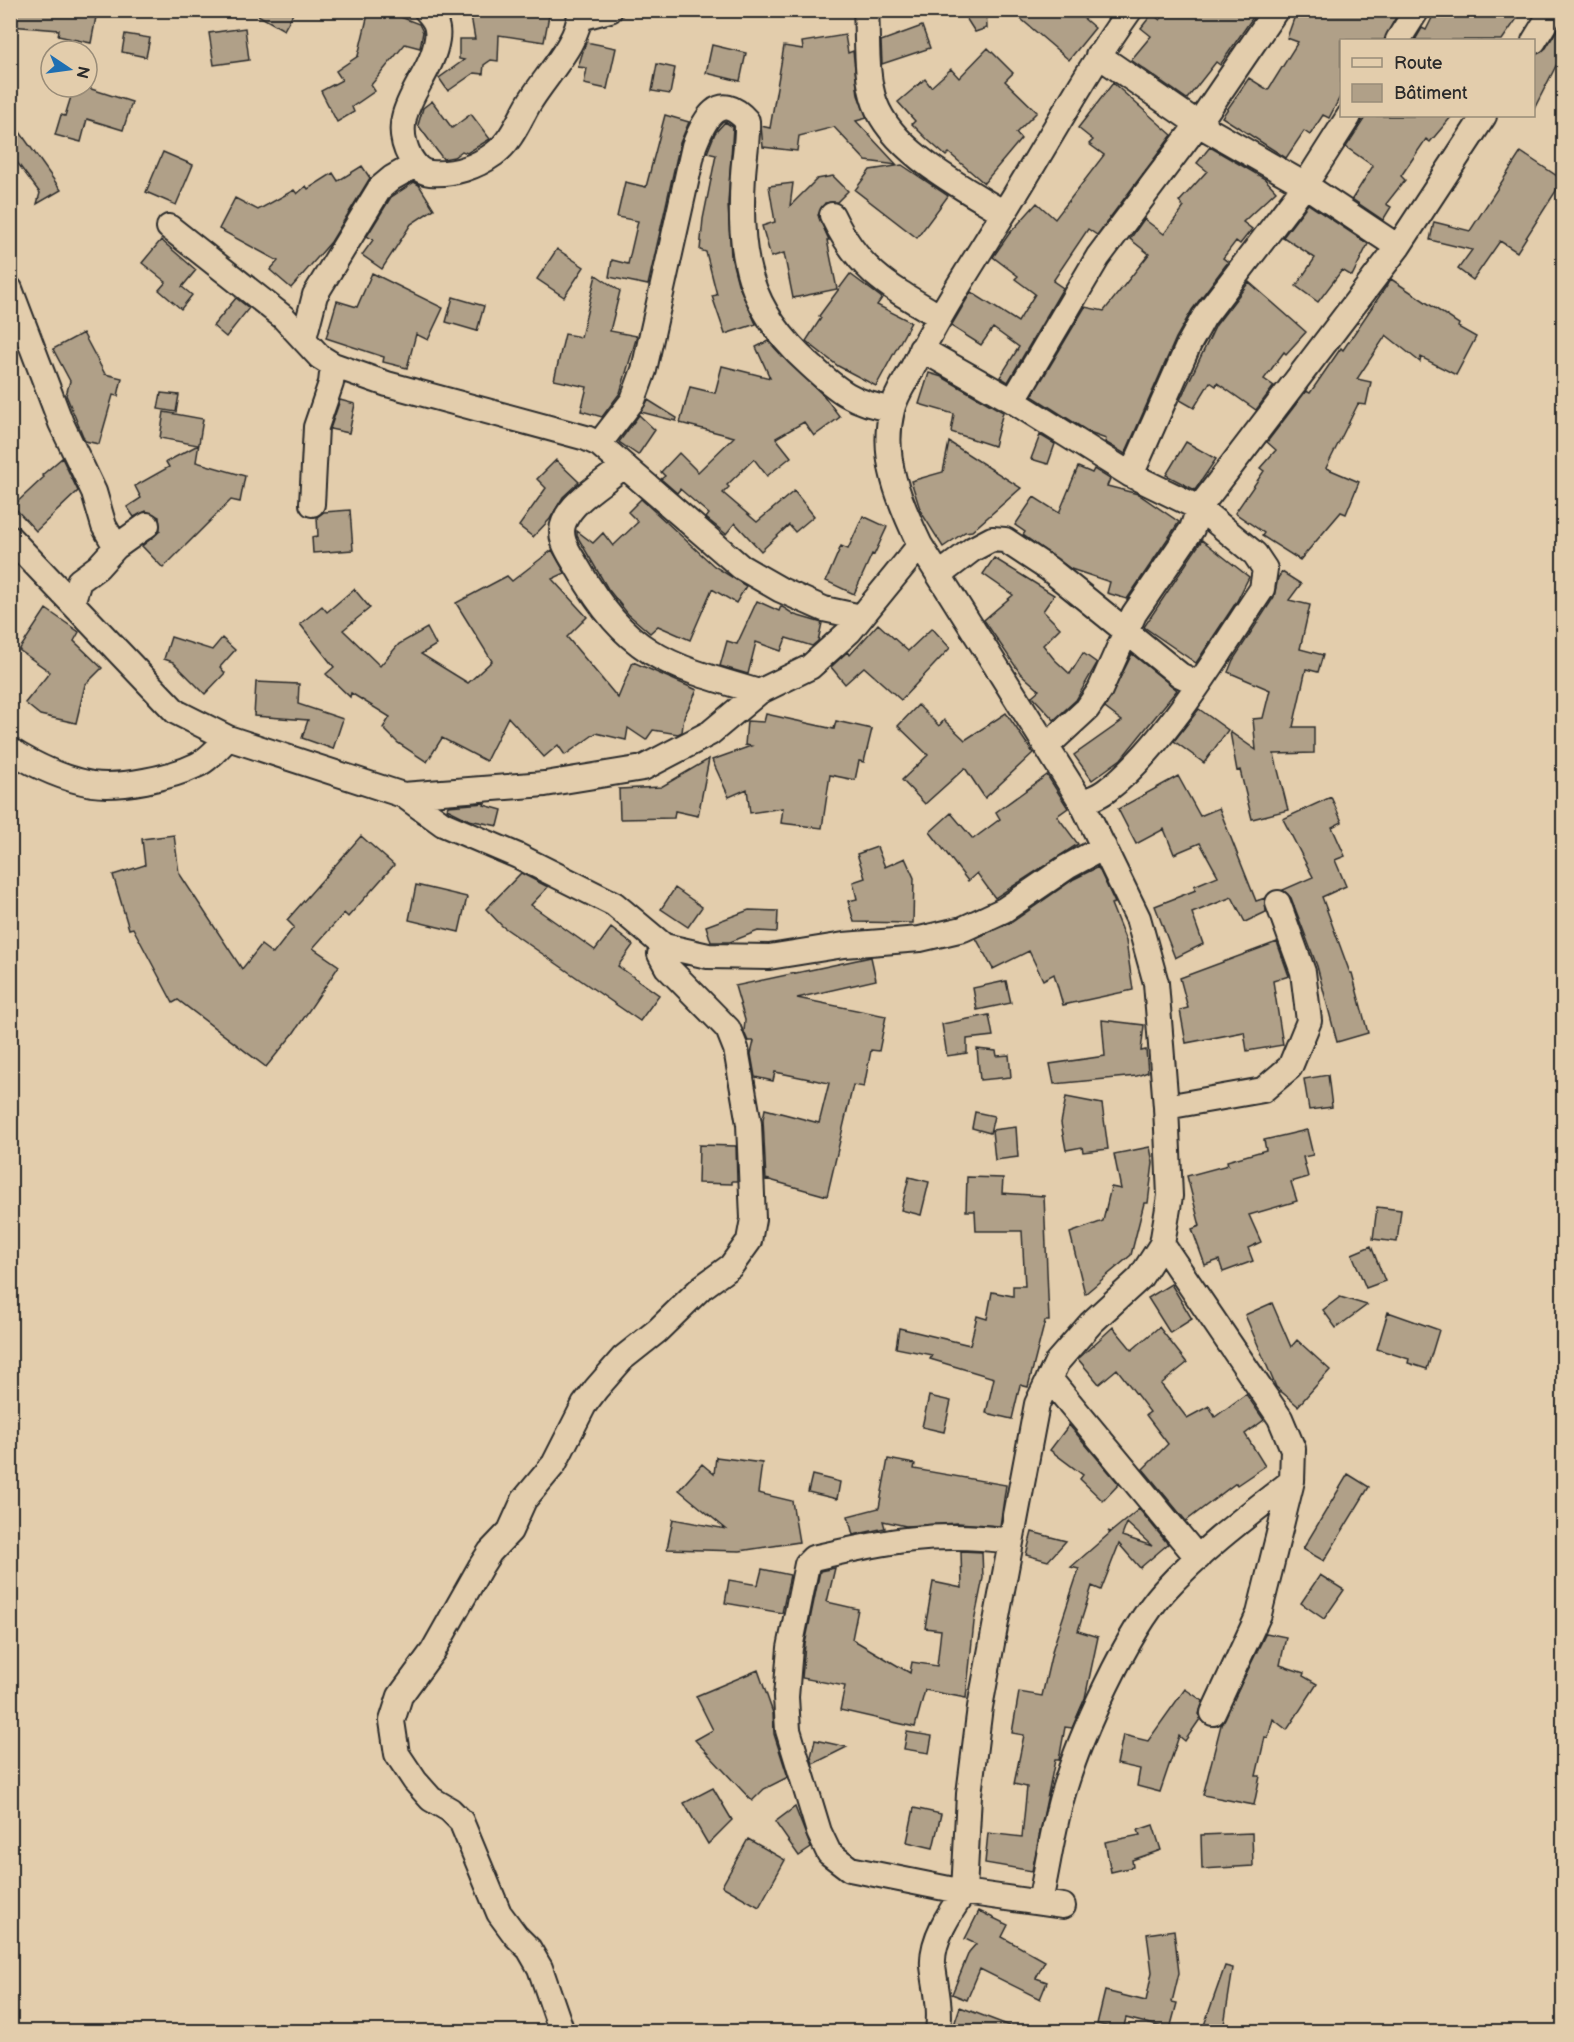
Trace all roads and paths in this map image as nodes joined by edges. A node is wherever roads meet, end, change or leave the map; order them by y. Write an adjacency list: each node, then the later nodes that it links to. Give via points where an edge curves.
1 (426, 10): 15 (street, via 437,25 438,37 425,75 409,97 402,136)
2 (610, 10): 8 (street)
3 (866, 10): 17 (street, via 871,83 885,122 938,172)
4 (1130, 10): 11 (street)
5 (1276, 10): 14 (street)
6 (1418, 10): 9 (street)
7 (1553, 10): 10 (street)
8 (580, 14): 15 (street, via 567,49 496,153 470,168 439,174 426,173)
9 (1399, 39)
10 (1534, 39)
11 (1098, 55): 14 (street); 17 (street)
12 (1348, 117): 16 (street)
13 (1483, 117): 20 (street)
14 (1198, 124): 16 (street); 26 (street, via 1098,257)
15 (415, 165): 23 (street, via 380,188 315,295)
16 (1305, 185): 20 (street); 30 (street, via 1204,317)
17 (1004, 213): 22 (street)
18 (832, 215): 22 (street, via 849,246 872,274)
19 (169, 227): 23 (street, via 263,300)
20 (1398, 247): 32 (street)
21 (10, 289): 36 (street, via 61,423)
22 (939, 316): 24 (street)
23 (304, 338): 25 (street, via 320,357)
24 (921, 349): 26 (street); 27 (street)
25 (333, 365): 28 (street); 31 (street, via 316,427)
26 (1012, 401): 30 (street)
27 (892, 408): 28 (street, via 855,400 828,382 791,348 765,314 744,259 741,230 747,121 729,107 715,109 704,121 694,146 644,370 633,400); 35 (street, via 888,434 890,465 902,509)
28 (599, 444): 29 (street)
29 (623, 466): 39 (street, via 741,567 824,609); 42 (street, via 578,503 564,520 564,543 590,589 615,625 656,657)
30 (1131, 475): 32 (street)
31 (312, 504)
32 (1199, 508): 40 (street, via 1192,529 1148,590); 41 (street, via 1255,555 1265,569 1262,589)
33 (147, 525): 36 (street)
34 (10, 538): 38 (street)
35 (920, 545): 37 (street); 39 (street)
36 (116, 547): 38 (street, via 79,581)
37 (939, 575): 40 (street, via 973,549 992,539 1005,540 1049,569); 44 (street)
38 (72, 603): 43 (street, via 176,712)
39 (861, 617): 42 (street, via 810,667)
40 (1127, 632): 41 (street, via 1180,675); 44 (street, via 1094,699)
41 (1197, 683): 47 (street, via 1133,767 1105,792)
42 (759, 692): 46 (street, via 710,733 643,768 545,784)
43 (228, 738): 45 (street, via 199,765 152,779 93,784); 46 (street)
44 (1047, 746): 47 (street)
45 (10, 750)
46 (403, 795): 50 (street, via 443,824 614,904)
47 (1082, 803): 48 (street)
48 (1104, 847): 50 (street, via 1004,910 963,929 920,939 844,945 769,957 708,956); 51 (street, via 1138,918 1156,983)
49 (1278, 903): 51 (street, via 1304,972 1309,1022 1290,1067 1263,1090)
50 (664, 946): 59 (street, via 660,954 667,968 728,1029 736,1049 748,1124 753,1219 748,1241 731,1266 623,1358 584,1405 554,1464 524,1500 510,1531 480,1566 433,1651 400,1696 392,1721 397,1754 415,1781 431,1799 461,1821 499,1913 540,1968)
51 (1166, 1107): 52 (street, via 1170,1196)
52 (1162, 1244): 53 (street, via 1140,1278 1091,1323 1057,1362); 54 (street, via 1280,1418 1293,1449)
53 (1049, 1378): 55 (street, via 1037,1404); 56 (street)
54 (1292, 1481): 56 (street); 57 (street, via 1259,1614)
55 (1010, 1541): 58 (street, via 980,1707 969,1794); 58 (street, via 923,1536 813,1558 807,1564 790,1648 788,1730 829,1853 850,1869)
56 (1198, 1558): 58 (street, via 1163,1592 1136,1630 1104,1694 1064,1790 1052,1904)
57 (1213, 1713)
58 (964, 1892): 60 (street, via 936,1943 933,1964 940,2001)
59 (562, 2031)
60 (938, 2031)

